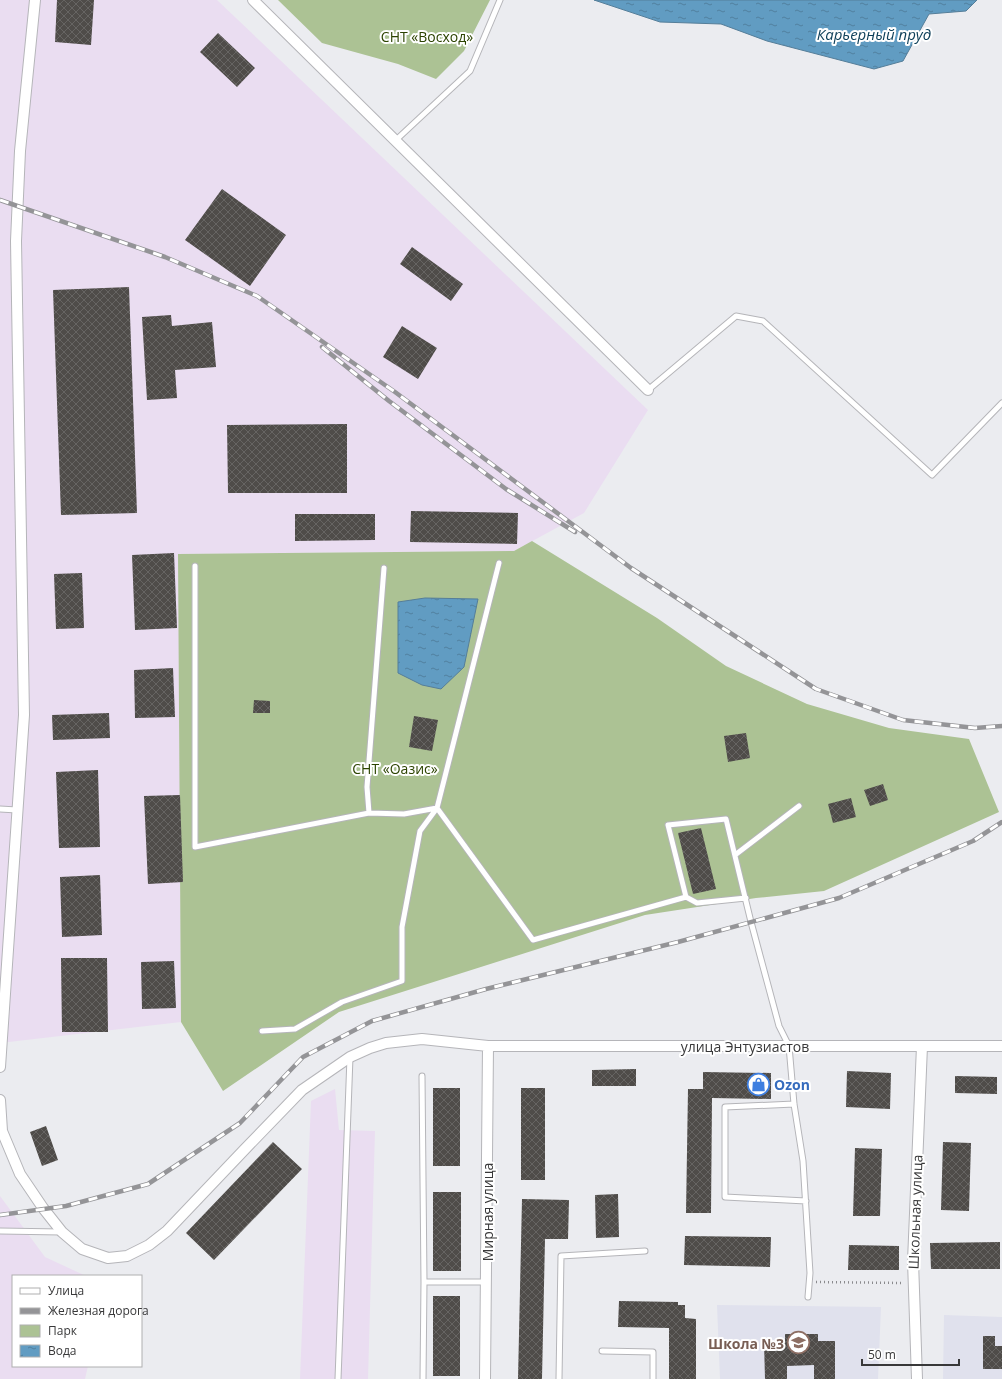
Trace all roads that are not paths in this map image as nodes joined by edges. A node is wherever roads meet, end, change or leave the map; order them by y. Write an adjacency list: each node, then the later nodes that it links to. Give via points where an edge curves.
1 (35, 0): 13 (street, via 20,150 16,241 24,715)
2 (253, 0): 4 (street)
3 (499, 0): 4 (lane, via 470,71)
4 (396, 140): 5 (street)
5 (648, 390): 6 (lane, via 736,316 763,321 932,476)
6 (1002, 404)
7 (499, 563): 11 (lane)
8 (195, 566): 14 (lane, via 195,847)
9 (384, 568): 14 (lane, via 367,787)
10 (800, 806): 15 (lane)
11 (437, 808): 14 (lane, via 404,814); 16 (lane, via 533,940); 18 (lane, via 420,831 402,928 402,981 342,1002 295,1029)
12 (0, 809): 13 (lane)
13 (17, 810): 24 (street)
14 (369, 814)
15 (735, 855): 16 (lane, via 726,819 668,825); 17 (lane)
16 (686, 897): 17 (lane, via 697,903)
17 (746, 898): 20 (lane, via 779,1026)
18 (262, 1031)
19 (488, 1046): 20 (street, улица Энтузиастов); 23 (street, улица Энтузиастов, via 422,1039 386,1043); 34 (street, Мирная улица)
20 (789, 1046): 21 (street, улица Энтузиастов); 27 (lane)
21 (922, 1046): 22 (street, улица Энтузиастов); 42 (street, Школьная улица, via 913,1261)
22 (1002, 1046)
23 (350, 1057): 31 (street, улица Энтузиастов, via 302,1090 167,1231 149,1246 127,1256 108,1258 82,1249); 37 (lane)
24 (0, 1067)
25 (422, 1076): 33 (lane)
26 (0, 1100): 28 (street, улица Энтузиастов)
27 (794, 1104): 29 (lane, via 804,1161); 29 (lane, via 725,1107 725,1197)
28 (1, 1131): 31 (street, улица Энтузиастов, via 20,1174)
29 (806, 1201): 35 (lane)
30 (0, 1231): 31 (lane)
31 (62, 1232)
32 (645, 1251): 40 (lane, via 561,1256)
33 (424, 1282): 34 (lane); 38 (lane)
34 (486, 1282): 39 (street, Мирная улица)
35 (808, 1297)
36 (602, 1351): 41 (lane, via 653,1352)
37 (338, 1379)
38 (423, 1379)
39 (486, 1379)
40 (559, 1379)
41 (653, 1379)
42 (917, 1379)

